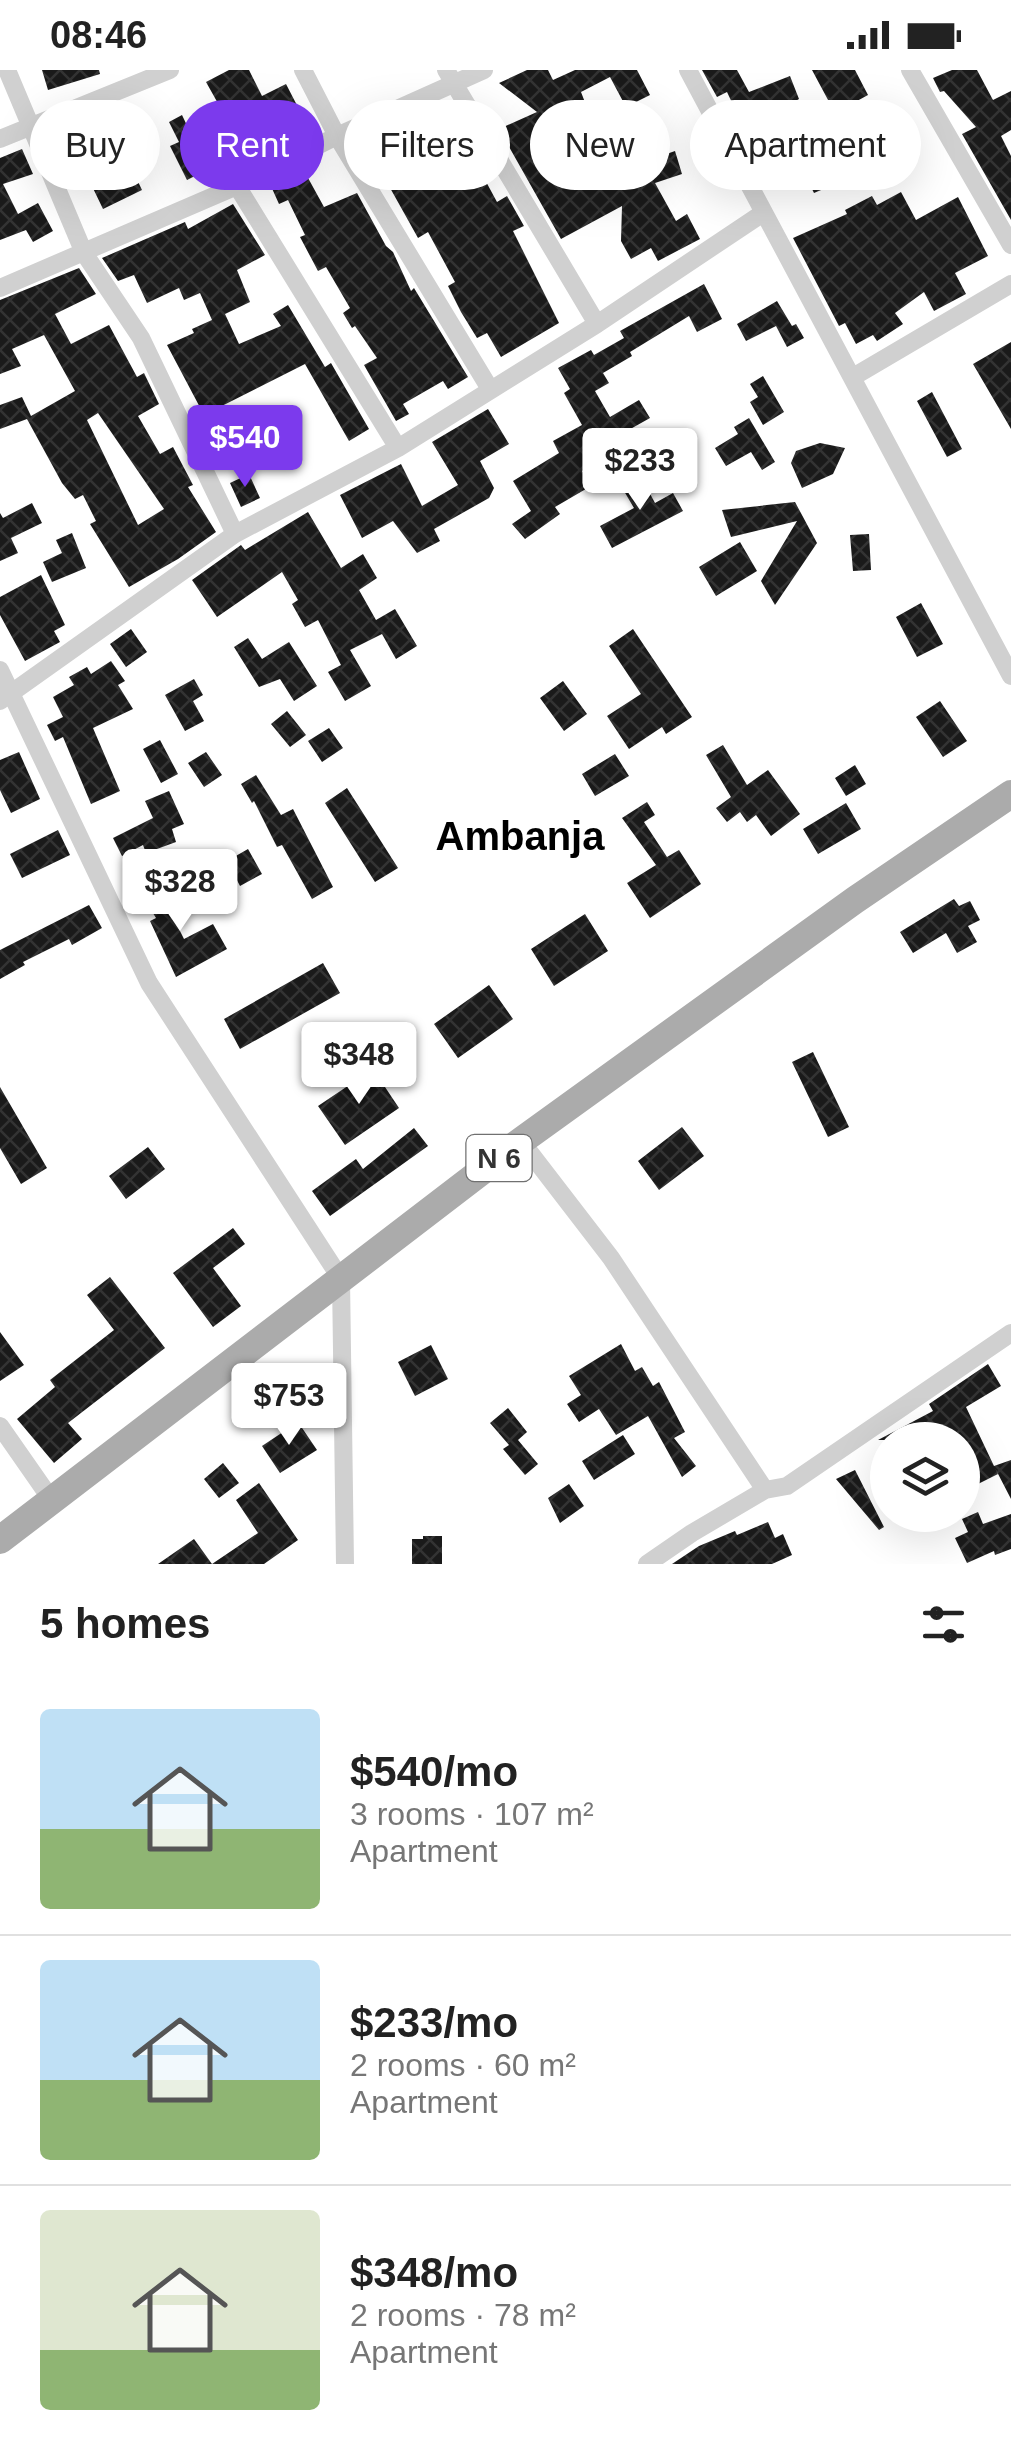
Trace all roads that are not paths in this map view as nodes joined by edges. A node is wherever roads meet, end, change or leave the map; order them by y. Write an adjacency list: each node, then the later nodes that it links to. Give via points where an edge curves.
1 (7, 70): 9 (street)
2 (170, 70): 8 (street)
3 (303, 70): 11 (street)
4 (484, 70): 7 (street)
5 (688, 70): 17 (street)
6 (910, 70): 18 (street)
7 (449, 76): 11 (street); 22 (street)
8 (97, 100)
9 (30, 120)
10 (30, 127): 12 (street)
11 (338, 136): 13 (street); 24 (street)
12 (0, 138)
13 (324, 143)
14 (59, 190): 19 (street)
15 (228, 190): 19 (street)
16 (239, 190): 25 (street)
17 (763, 214): 22 (street); 23 (street)
18 (1011, 245)
19 (84, 253): 21 (street); 26 (street, via 141,338)
20 (1011, 284): 23 (street)
21 (0, 288)
22 (598, 324): 24 (street)
23 (853, 377): 28 (street)
24 (490, 389): 25 (street)
25 (398, 448): 26 (street)
26 (234, 534): 29 (street)
27 (0, 670): 29 (street)
28 (1011, 676)
29 (5, 697): 32 (street, via 149,983)
30 (1011, 794): 31 (main road, N 6)
31 (521, 1141): 32 (main road, N 6); 35 (street, via 610,1258)
32 (341, 1279): 36 (main road, N 6); 38 (street)
33 (1011, 1333): 35 (street, via 787,1486)
34 (0, 1426): 36 (street)
35 (765, 1490): 39 (street)
36 (53, 1502): 37 (main road, N 6)
37 (0, 1540)
38 (345, 1564)
39 (647, 1564)

